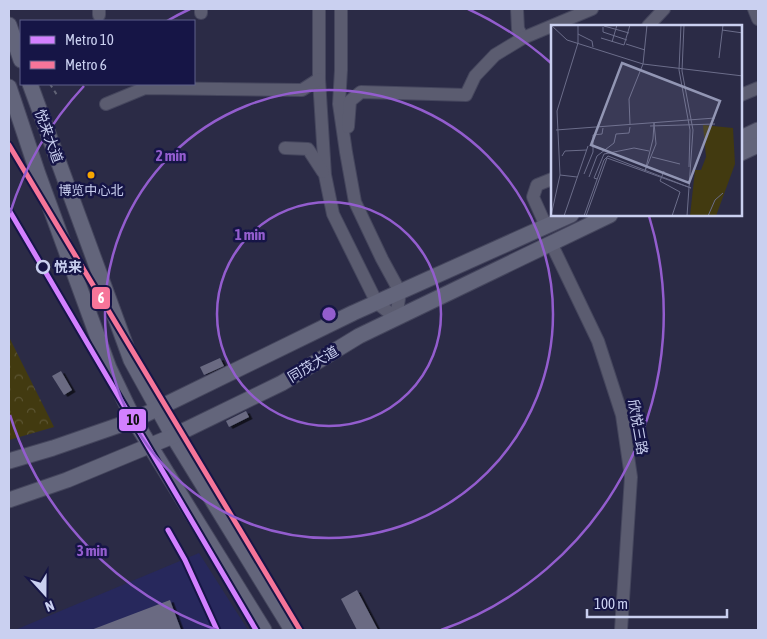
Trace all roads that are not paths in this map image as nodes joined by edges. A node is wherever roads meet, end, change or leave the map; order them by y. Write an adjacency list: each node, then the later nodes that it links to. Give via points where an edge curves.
1 (319, 9): 14 (street)
2 (341, 9): 24 (street, via 339,104)
3 (517, 9): 12 (street, via 518,29)
4 (592, 9): 9 (street)
5 (664, 9): 10 (street)
6 (754, 9): 7 (street)
7 (758, 19)
8 (9, 25): 13 (main road)
9 (554, 25)
10 (649, 25)
11 (551, 26): 12 (street)
12 (523, 38): 24 (street, via 495,55 475,76 466,95 361,92 350,101)
13 (20, 57)
14 (319, 79): 19 (street, via 302,90 145,88); 26 (street)
15 (30, 85): 35 (main road, 悦来大道, via 131,360)
16 (9, 87): 36 (main road, 悦来大道, via 109,368)
17 (758, 88): 18 (street)
18 (742, 95)
19 (106, 104)
20 (758, 130): 21 (main road)
21 (742, 138)
22 (758, 145): 25 (main road)
23 (285, 148): 26 (street, via 308,149)
24 (346, 152): 32 (street, via 355,202)
25 (742, 153)
26 (325, 174): 33 (street, via 333,214)
27 (551, 178): 30 (street, via 537,185 533,197)
28 (569, 216): 30 (main road, 同茂大道)
29 (608, 216): 31 (main road, 同茂大道)
30 (546, 226): 32 (main road, 同茂大道)
31 (551, 243): 34 (main road, 同茂大道); 43 (street, 欣悦三路, via 598,341 622,415 631,477)
32 (400, 292): 33 (main road, 同茂大道); 34 (street)
33 (377, 303): 34 (street); 35 (main road, 同茂大道)
34 (396, 318): 37 (main road, 同茂大道, via 359,336 282,383)
35 (158, 410): 36 (main road, 同茂大道); 37 (main road, 悦来大道)
36 (134, 420): 38 (main road, 悦来大道); 39 (main road, 同茂大道)
37 (173, 436): 38 (main road, 同茂大道); 42 (main road, 悦来大道)
38 (150, 446): 40 (main road, 同茂大道); 41 (main road, 悦来大道)
39 (9, 461)
40 (9, 500)
41 (264, 630)
42 (292, 630)
43 (621, 630)

